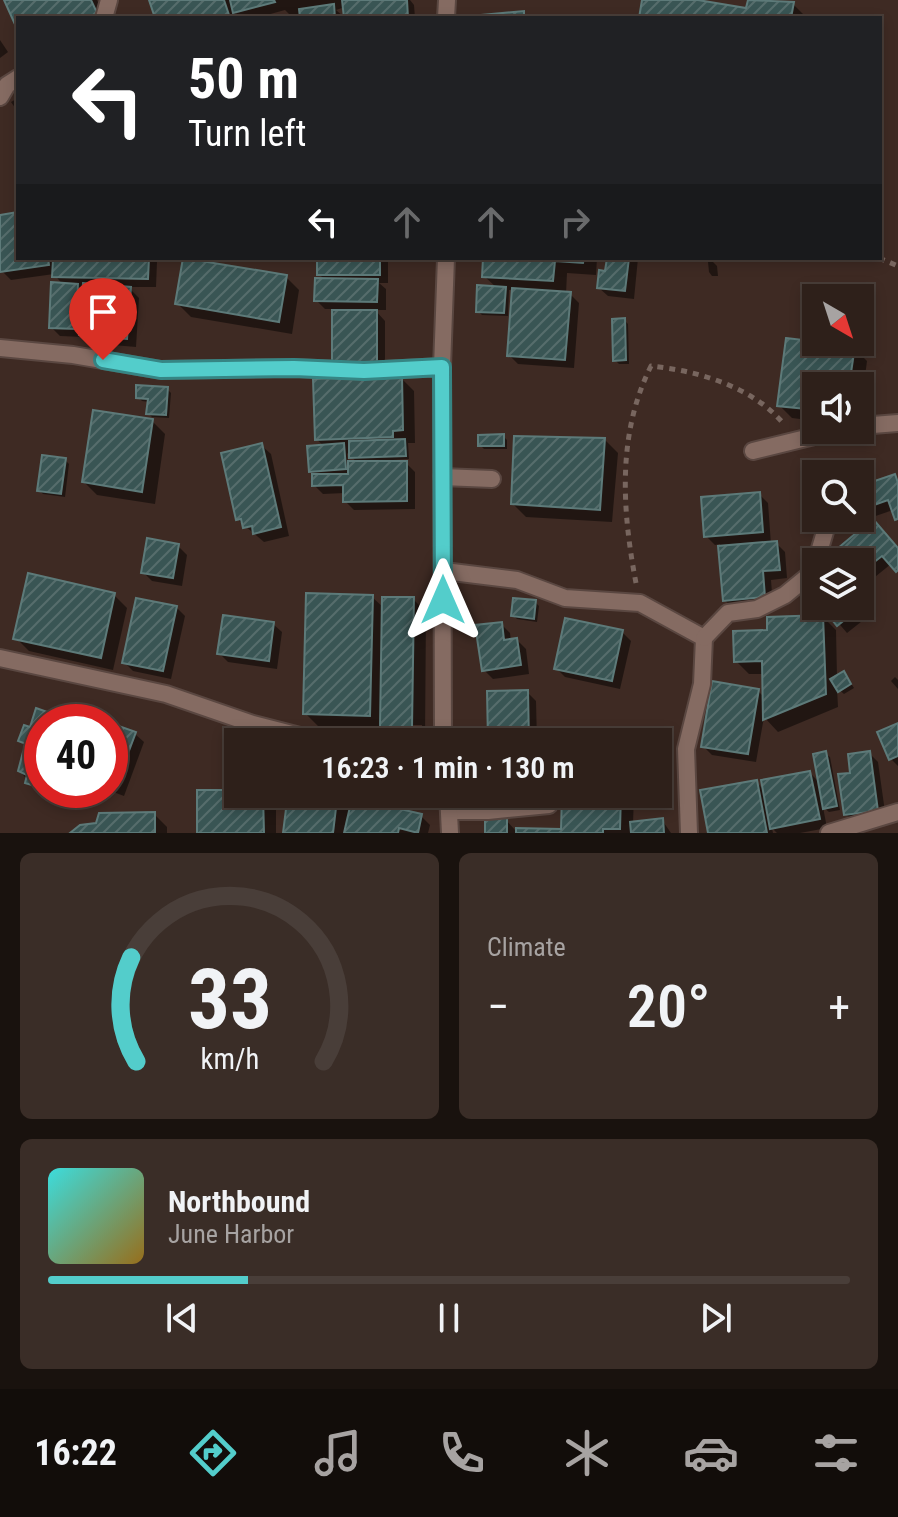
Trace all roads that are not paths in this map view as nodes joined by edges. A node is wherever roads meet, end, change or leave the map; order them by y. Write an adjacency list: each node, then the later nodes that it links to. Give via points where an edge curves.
1 (16, 79): 2 (street)
2 (0, 97)
3 (446, 260): 5 (street)
4 (0, 348): 5 (street, via 161,370)
5 (442, 367): 10 (street)
6 (898, 423): 7 (street)
7 (874, 425)
8 (802, 438): 9 (street)
9 (753, 451)
10 (442, 477): 11 (street); 13 (street)
11 (492, 479)
12 (825, 532): 14 (street, via 813,572 757,609 728,613)
13 (444, 571): 14 (street, via 517,580 565,598 640,603); 17 (street)
14 (704, 638): 23 (street, via 702,684 686,749)
15 (0, 658): 16 (street, via 166,694)
16 (269, 728)
17 (443, 728)
18 (450, 808): 20 (street)
19 (518, 808): 20 (street)
20 (450, 811): 22 (street)
21 (898, 812): 24 (street)
22 (450, 833)
23 (689, 833)
24 (829, 833)

